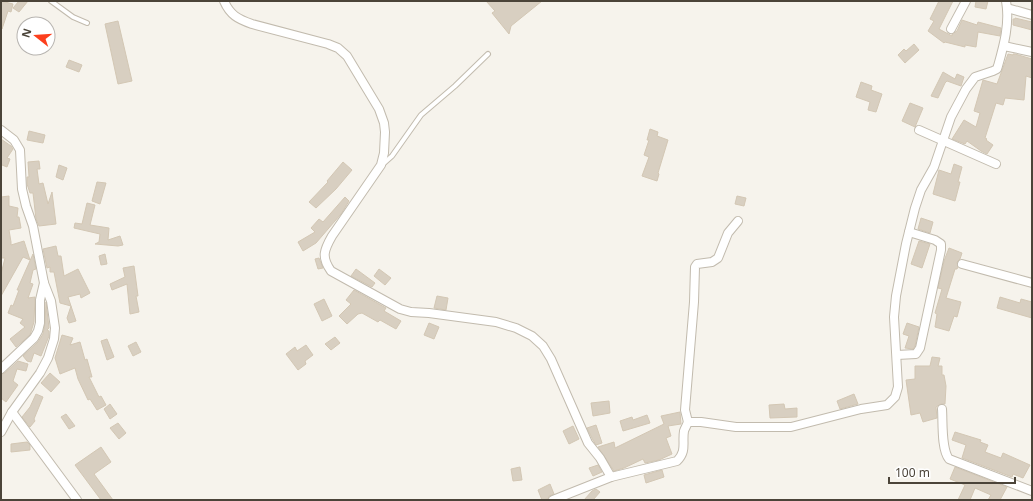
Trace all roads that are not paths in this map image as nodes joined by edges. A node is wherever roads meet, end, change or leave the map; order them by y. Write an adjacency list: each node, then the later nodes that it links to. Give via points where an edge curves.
1 (51, 1): 6 (lane, via 73,17)
2 (224, 1): 15 (street, via 227,9 241,20 328,44 347,56 382,113 385,132)
3 (966, 1): 7 (street)
4 (1007, 4): 5 (street); 8 (street)
5 (1032, 15)
6 (87, 23)
7 (951, 29)
8 (1004, 46): 9 (street); 13 (street, via 997,69 975,77 966,89)
9 (1032, 52)
10 (488, 54): 15 (lane, via 421,115 392,156)
11 (1, 130): 19 (street, via 14,140 20,150 22,189 33,226)
12 (919, 130): 13 (street)
13 (942, 141): 14 (street); 17 (street, via 934,167 918,197)
14 (996, 164)
15 (381, 165): 27 (street, via 327,246 325,261 331,271 400,309 496,322 532,336 543,346 551,359 588,443)
16 (738, 221): 25 (street, via 728,233 718,258 712,262 698,264 696,267 685,410)
17 (909, 232): 21 (street, via 895,310); 21 (street, via 935,240 941,244 942,250 920,348 916,354)
18 (962, 264): 20 (street)
19 (44, 283): 22 (street, via 38,331 34,338); 24 (street, via 55,321 52,347 40,373)
20 (1032, 283)
21 (896, 355): 25 (street, via 897,393 887,405 791,427 736,427)
22 (1, 369)
23 (942, 409): 28 (street, via 944,448 949,459)
24 (12, 412): 26 (street); 29 (street)
25 (688, 422): 27 (street, via 684,430 682,456 678,462)
26 (1, 432)
27 (611, 477): 30 (street)
28 (1031, 488)
29 (78, 500)
30 (553, 500)

